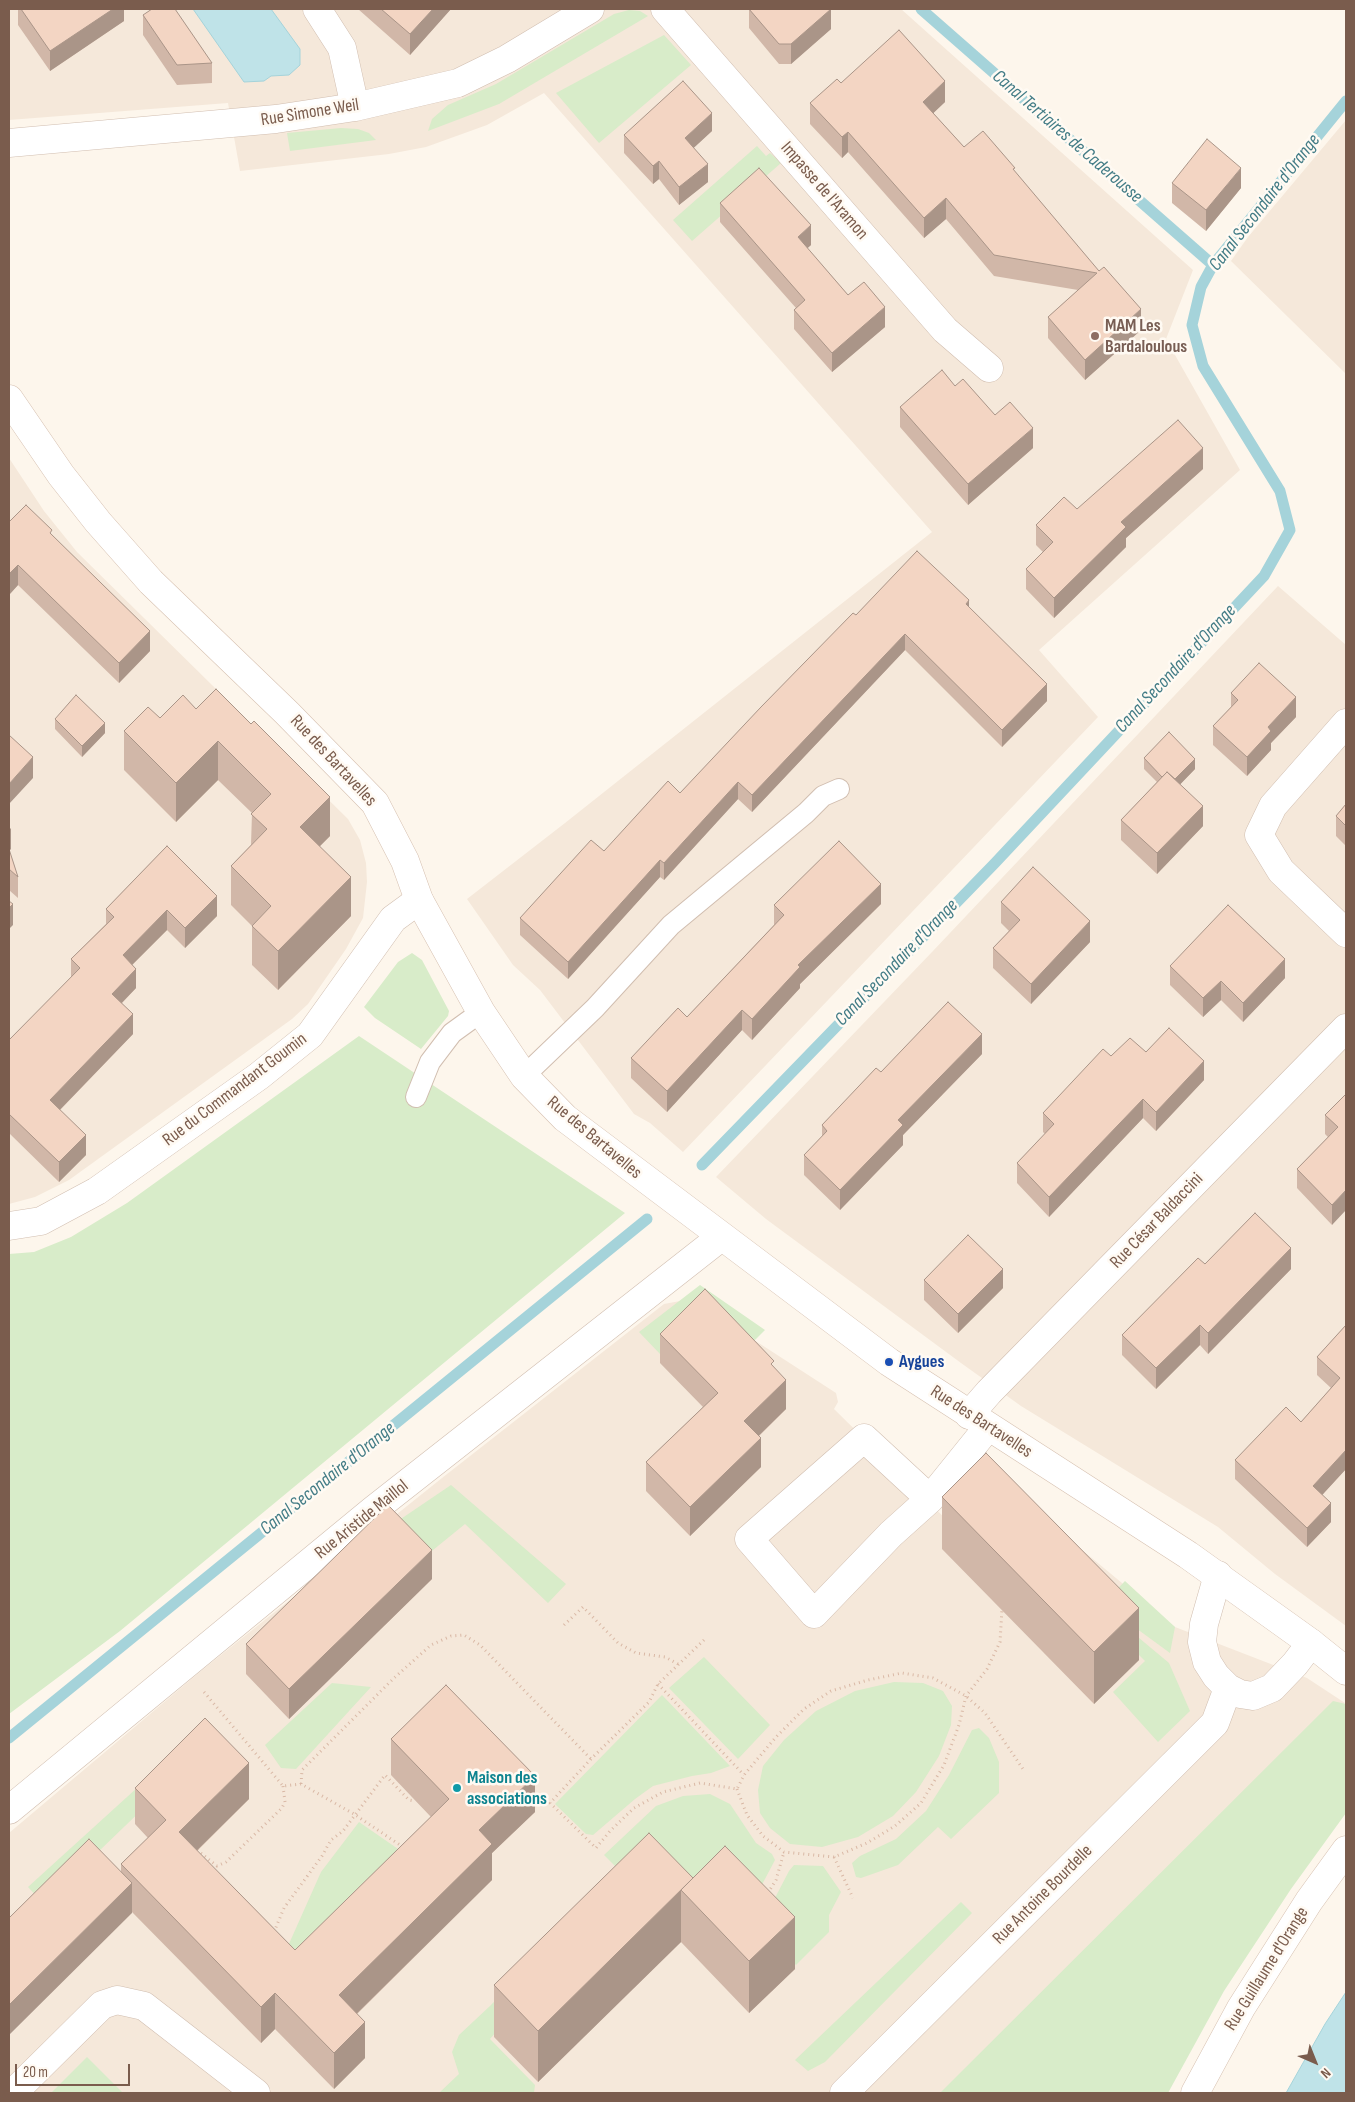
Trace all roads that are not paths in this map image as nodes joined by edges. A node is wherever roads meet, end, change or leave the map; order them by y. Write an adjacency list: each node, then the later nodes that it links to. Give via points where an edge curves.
1 (316, 9): 4 (street, via 342,48)
2 (590, 9): 4 (street, Rue Simone Weil, via 506,59 458,83)
3 (665, 9): 6 (street, Impasse de l'Aramon, via 945,330)
4 (355, 107): 5 (street, Rue Simone Weil, via 276,119)
5 (9, 143)
6 (989, 368)
7 (9, 399): 10 (street, Rue des Bartavelles, via 61,475 151,582 287,712 375,803 405,861)
8 (1346, 723): 11 (street, via 1273,806 1259,835 1281,871)
9 (839, 789): 14 (lane, via 823,796 671,924 595,1008)
10 (420, 900): 12 (street, Rue des Bartavelles); 16 (street, Rue du Commandant Goumin, via 393,919 310,1035 259,1076 97,1191 41,1220)
11 (1346, 933)
12 (481, 1012): 14 (street, Rue des Bartavelles); 15 (lane, via 452,1033 430,1062)
13 (1346, 1028): 18 (street, Rue César Baldaccini, via 989,1392)
14 (524, 1076): 17 (street, Rue des Bartavelles, via 566,1118)
15 (416, 1097)
16 (9, 1226)
17 (721, 1237): 18 (street, Rue des Bartavelles, via 889,1362); 24 (street, Rue Aristide Maillol, via 372,1511)
18 (978, 1421): 19 (street, Rue César Baldaccini); 20 (street, Rue des Bartavelles)
19 (930, 1499): 19 (street, Rue César Baldaccini, via 814,1614 749,1539 864,1438)
20 (1218, 1575): 21 (street, Rue des Bartavelles); 23 (street, via 1202,1642 1207,1662)
21 (1311, 1643): 22 (street, Rue des Bartavelles); 23 (street, via 1272,1688 1253,1696)
22 (1346, 1671)
23 (1228, 1688): 28 (street, Rue Antoine Bourdelle, via 1214,1723)
24 (9, 1810)
25 (1346, 1850): 29 (street, Rue Guillaume d'Orange, via 1309,1901 1241,2008)
26 (13, 2093): 27 (street, via 102,2005 116,2000 144,2006)
27 (256, 2093)
28 (844, 2093)
29 (1195, 2093)

